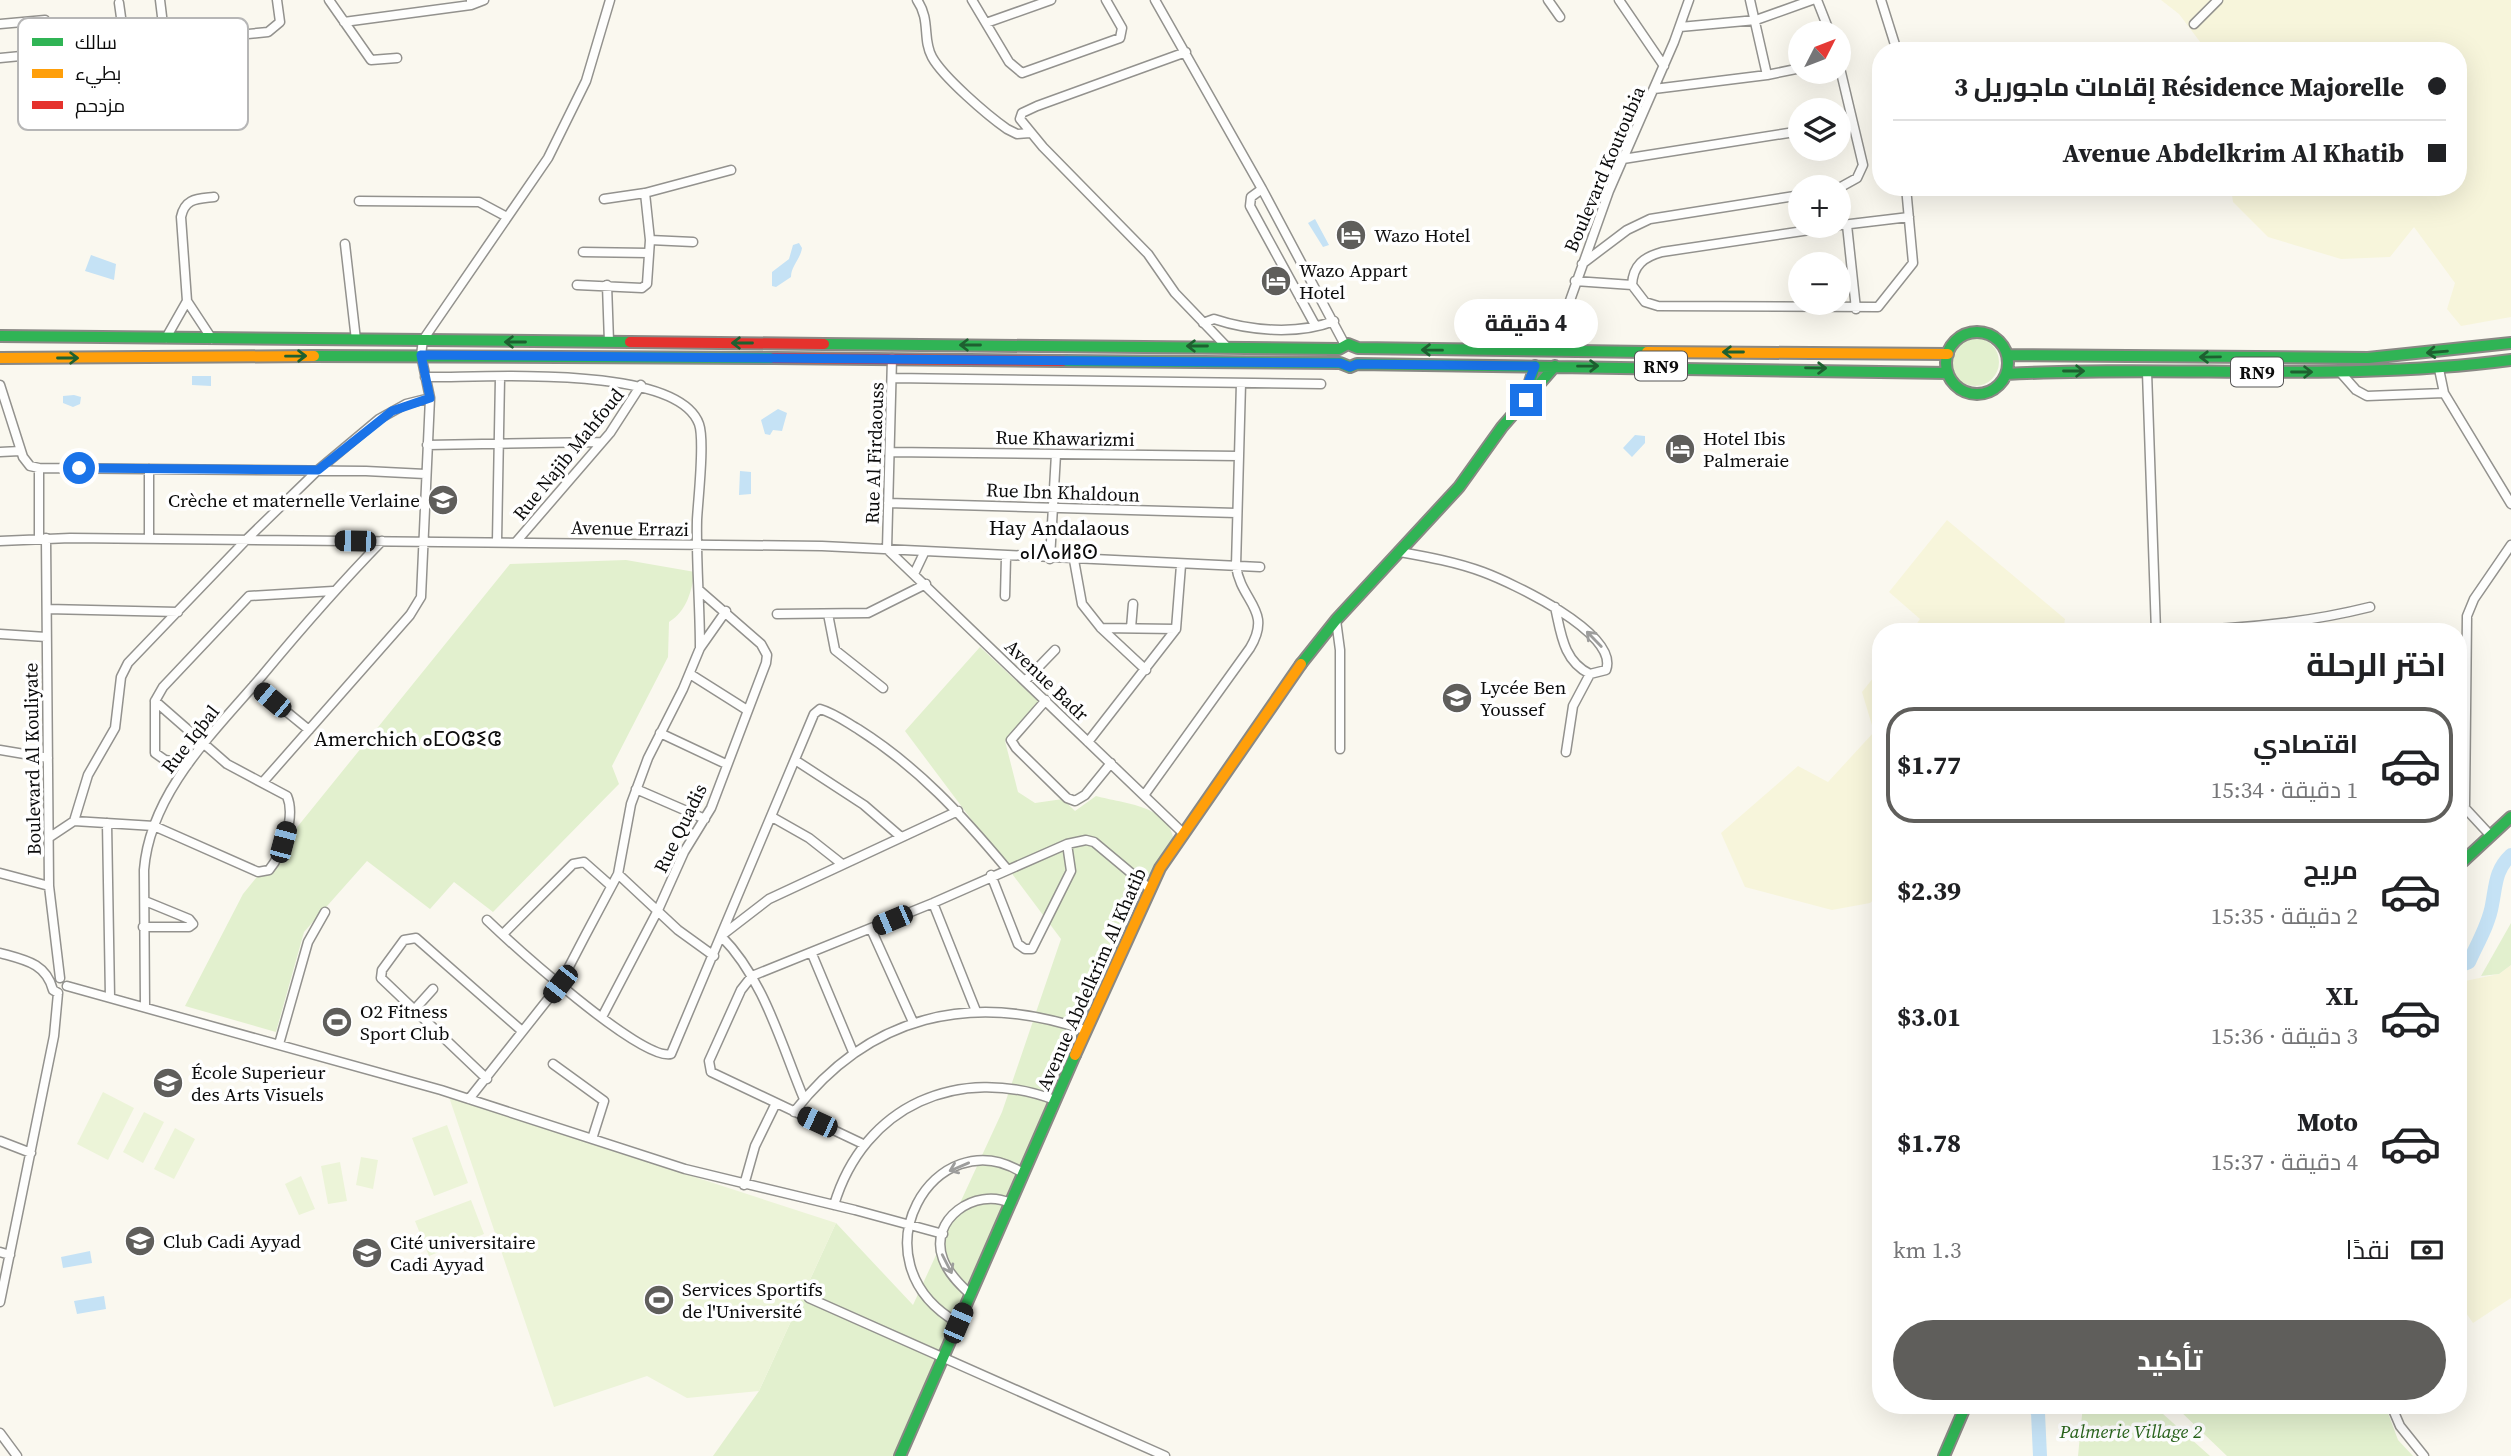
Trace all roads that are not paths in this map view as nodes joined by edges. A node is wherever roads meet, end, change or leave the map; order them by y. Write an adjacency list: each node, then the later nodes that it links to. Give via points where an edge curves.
1 (160, 0): 24 (street)
2 (277, 0): 33 (street, via 280,22 271,31)
3 (329, 0): 28 (street)
4 (484, 0): 21 (street)
5 (610, 0): 57 (street, via 578,101 548,158)
6 (917, 0): 45 (street, via 926,15 929,49 940,68 1006,129)
7 (972, 0): 29 (street)
8 (1051, 0): 19 (street)
9 (1106, 0): 29 (street, via 1122,28 1120,38 1022,73 1013,68)
10 (1155, 0): 35 (street)
11 (1548, 0): 22 (street)
12 (1619, 0): 39 (street)
13 (1689, 0): 32 (street, Boulevard Koutoubia)
14 (1750, 0): 25 (street)
15 (1812, 0): 25 (street)
16 (1817, 0): 26 (street)
17 (1881, 0): 34 (street)
18 (2218, 0): 31 (street)
19 (1040, 1): 29 (street)
20 (120, 3): 23 (street)
21 (471, 3): 28 (street)
22 (1560, 17)
23 (122, 18)
24 (162, 18)
25 (1756, 19): 32 (street); 41 (street)
26 (1825, 21)
27 (18, 22): 30 (street)
28 (344, 22): 38 (street, via 371,60)
29 (986, 23)
30 (0, 24)
31 (2194, 24)
32 (1681, 27): 39 (street, Boulevard Koutoubia)
33 (248, 33)
34 (1894, 42)
35 (1186, 52): 45 (street, via 1026,110 1020,119); 50 (street)
36 (18, 56): 37 (street)
37 (0, 58)
38 (397, 58)
39 (1664, 66): 43 (street, Boulevard Koutoubia)
40 (1788, 71): 41 (street)
41 (1767, 75): 43 (street)
42 (1843, 84): 44 (street)
43 (1654, 89): 47 (street, Boulevard Koutoubia)
44 (1852, 122): 49 (street, via 1863,165)
45 (1030, 133): 75 (street, via 1139,244)
46 (1788, 133): 47 (street)
47 (1623, 159): 67 (street, Boulevard Koutoubia)
48 (731, 170): 51 (street)
49 (1851, 181)
50 (1262, 189): 74 (street); 76 (street, via 1251,197 1250,206)
51 (645, 192): 55 (street); 62 (street)
52 (1907, 196): 58 (street)
53 (214, 197): 72 (street, via 192,199 182,211)
54 (1788, 197): 67 (street, via 1650,219 1627,230)
55 (604, 199)
56 (359, 201): 57 (street, via 479,202)
57 (508, 217): 81 (street)
58 (1909, 217): 59 (street); 73 (street, via 1911,268 1881,305)
59 (1851, 224)
60 (1788, 232): 71 (street, via 1650,255 1634,271)
61 (1843, 238): 73 (street)
62 (650, 240): 63 (street); 66 (street)
63 (693, 242)
64 (345, 243): 80 (street)
65 (583, 252): 66 (street)
66 (648, 253): 70 (street, via 647,284 642,288)
67 (1581, 265): 68 (street, Boulevard Koutoubia)
68 (1575, 281): 71 (street); 87 (street, Boulevard Koutoubia)
69 (578, 285): 70 (street)
70 (607, 285): 82 (street)
71 (1632, 285): 73 (street, via 1644,302 1658,306)
72 (187, 301): 78 (street); 79 (street)
73 (1856, 309)
74 (1334, 321): 76 (street); 85 (street)
75 (1203, 323): 76 (street, via 1214,318 1261,329); 84 (street)
76 (1315, 325)
77 (0, 336): 78 (main road, RN9)
78 (166, 338): 79 (main road, RN9)
79 (212, 338): 80 (main road, RN9)
80 (356, 340): 81 (main road, RN9)
81 (423, 340): 82 (main road, RN9, one-way to 81); 89 (street)
82 (609, 342): 84 (main road, RN9, one-way to 82)
83 (2511, 343): 90 (main road, RN9, one-way to 90, via 2368,358)
84 (1226, 346): 85 (main road, RN9)
85 (1342, 347): 86 (main road, RN9); 94 (main road)
86 (1358, 348): 87 (main road, RN9, one-way to 86); 95 (main road)
87 (1552, 351): 88 (main road, RN9, one-way to 87)
88 (1948, 354): 90 (main road, via 1959,338 1978,332 1996,338); 100 (main road)
89 (421, 355): 91 (main road, RN9, one-way to 89); 92 (main road, RN9); 103 (street)
90 (2007, 355): 102 (main road)
91 (0, 358)
92 (892, 358): 94 (main road, RN9); 105 (street, Rue Al Firdaouss)
93 (2511, 360): 98 (main road, RN9)
94 (1340, 363): 95 (main road, RN9)
95 (1357, 364): 96 (main road, RN9)
96 (1535, 366): 97 (main road, RN9); 112 (main road, Avenue Abdelkrim Al Khatib)
97 (1555, 366): 100 (main road, RN9, one-way to 100); 112 (main road, Avenue Abdelkrim Al Khatib)
98 (2439, 369): 101 (main road, RN9); 110 (street)
99 (2147, 372): 101 (main road, RN9, one-way to 101); 102 (main road, RN9, one-way to 99); 162 (street)
100 (1948, 373): 102 (main road, via 1958,386 1973,393 1989,391)
101 (2341, 373): 110 (street, via 2367,396)
102 (2006, 374)
103 (425, 377): 104 (street); 111 (street)
104 (500, 378): 109 (street, via 599,379); 114 (street)
105 (893, 378): 106 (street); 118 (street, Rue Al Firdaouss)
106 (1241, 383): 107 (street); 120 (street)
107 (1321, 384)
108 (0, 385): 116 (street)
109 (642, 385): 113 (street, Rue Najib Mahfoud); 137 (street, via 672,399 700,425)
110 (2444, 393): 126 (street)
111 (430, 398): 115 (street); 123 (street, via 392,411)
112 (1524, 401): 140 (main road, Avenue Abdelkrim Al Khatib, via 1459,487)
113 (602, 443): 114 (street); 136 (street, Rue Najib Mahfoud)
114 (498, 444): 115 (street); 135 (street)
115 (427, 445): 124 (street)
116 (20, 451): 117 (street); 121 (street, via 30,466)
117 (0, 452)
118 (890, 452): 119 (street, Rue Khawarizmi); 125 (street, Rue Al Firdaouss)
119 (1056, 454): 120 (street, Rue Khawarizmi); 127 (street)
120 (1239, 456): 128 (street)
121 (39, 468): 122 (street); 129 (street, Boulevard Al Kouliyate)
122 (149, 468): 123 (street); 130 (street)
123 (318, 470): 124 (street); 131 (street)
124 (425, 474): 134 (street)
125 (888, 503): 127 (street, Rue Ibn Khaldoun); 139 (street, Rue Al Firdaouss)
126 (2511, 504)
127 (1051, 509): 128 (street, Rue Ibn Khaldoun); 143 (street)
128 (1236, 513): 146 (street)
129 (42, 539): 130 (street, Avenue Errazi); 132 (street, Avenue Errazi); 156 (street, Boulevard Al Kouliyate)
130 (149, 539): 131 (street, Avenue Errazi)
131 (247, 539): 133 (street, Avenue Errazi); 158 (street)
132 (0, 541)
133 (382, 541): 134 (street, Avenue Errazi); 151 (street, Rue Iqbal)
134 (426, 541): 135 (street, Avenue Errazi); 181 (street, via 419,603)
135 (497, 541): 136 (street, Avenue Errazi)
136 (516, 542): 137 (street, Avenue Errazi)
137 (697, 545): 139 (street, Avenue Errazi); 150 (street)
138 (2511, 545): 164 (street, via 2474,599)
139 (887, 548): 141 (street, Avenue Errazi); 148 (street, Avenue Badr)
140 (1399, 552): 154 (street, via 1483,572); 161 (main road, Avenue Abdelkrim Al Khatib)
141 (924, 553): 142 (street, Avenue Errazi); 148 (street)
142 (1006, 557): 143 (street, Avenue Errazi); 152 (street)
143 (1049, 559): 144 (street, Avenue Errazi)
144 (1074, 560): 145 (street, Avenue Errazi); 165 (street, via 1079,599)
145 (1181, 565): 146 (street, Avenue Errazi); 167 (street)
146 (1236, 566): 147 (street, Avenue Errazi); 195 (street, via 1242,589 1261,623 1255,640)
147 (1259, 567)
148 (914, 574): 149 (street, Avenue Badr)
149 (926, 584): 160 (street, via 874,611); 175 (street, Avenue Badr)
150 (699, 590): 157 (street, Rue Quadis); 170 (street)
151 (333, 591): 176 (street, Rue Iqbal); 179 (street, via 249,596)
152 (1005, 596)
153 (1133, 604): 166 (street)
154 (1555, 607): 174 (street, via 1563,645); 174 (street, one-way to 154, via 1606,670 1608,661 1602,647)
155 (2370, 607): 163 (street)
156 (47, 609): 158 (street); 169 (street, Boulevard Al Kouliyate)
157 (726, 611): 170 (street); 180 (street, Rue Quadis, via 767,655)
158 (178, 612): 201 (street, via 123,671 115,727 88,775)
159 (777, 614): 160 (street)
160 (828, 614): 177 (street, via 835,650)
161 (1336, 620): 186 (street); 204 (main road, Avenue Abdelkrim Al Khatib, via 1288,680)
162 (2156, 623)
163 (2294, 623)
164 (2467, 623)
165 (1101, 628): 166 (street); 172 (street)
166 (1132, 628): 167 (street)
167 (1177, 629): 172 (street)
168 (0, 634): 169 (street)
169 (47, 638): 188 (street, Boulevard Al Kouliyate)
170 (700, 648): 173 (street)
171 (1055, 650): 175 (street)
172 (1146, 670): 183 (street)
173 (690, 674): 180 (street); 182 (street)
174 (1590, 674): 187 (street, via 1573,706)
175 (1025, 681): 178 (street, Avenue Badr)
176 (254, 685): 181 (street); 184 (street, Rue Iqbal)
177 (883, 688)
178 (1046, 700): 183 (street, Avenue Badr); 190 (street, via 1011,740 1059,790 1071,800 1080,799)
179 (155, 701): 184 (street); 191 (street, via 155,753)
180 (747, 710): 192 (street, Rue Quadis)
181 (309, 730): 193 (street)
182 (660, 733): 192 (street); 194 (street)
183 (1088, 742): 190 (street, Avenue Badr)
184 (204, 745): 191 (street, Rue Iqbal); 193 (street, via 227,764)
185 (0, 750): 188 (street)
186 (1340, 750)
187 (1566, 752)
188 (48, 758): 206 (street, Boulevard Al Kouliyate)
189 (795, 760): 197 (street, via 814,714 825,710 904,761); 198 (street); 207 (street, via 864,805)
190 (1111, 763): 195 (street, Avenue Badr)
191 (188, 764): 203 (street, Rue Iqbal)
192 (726, 764): 200 (street, Rue Quadis)
193 (263, 782): 203 (street, via 288,796 290,803 289,821 274,863 264,873)
194 (636, 789): 200 (street); 213 (street)
195 (1145, 794): 204 (street, Avenue Badr)
196 (2467, 810): 205 (street)
197 (958, 811): 207 (street); 211 (street)
198 (772, 817): 210 (street); 226 (street)
199 (2511, 817): 205 (main road)
200 (705, 819): 220 (street, Rue Quadis, via 684,852)
201 (74, 821): 202 (street); 206 (street)
202 (107, 823): 203 (street); 236 (street)
203 (154, 826): 218 (street, Rue Iqbal, via 145,861)
204 (1184, 834): 217 (main road, Avenue Abdelkrim Al Khatib)
205 (2491, 836): 209 (main road)
206 (50, 837): 216 (street, Boulevard Al Kouliyate)
207 (901, 837): 210 (street)
208 (1067, 844): 211 (street); 214 (street, via 1072,871 1032,949 1018,944); 217 (street, via 1094,842)
209 (2467, 858)
210 (842, 864): 226 (street, via 769,899)
211 (1007, 869): 214 (street)
212 (0, 873): 216 (street)
213 (618, 874): 215 (street); 220 (street)
214 (991, 875): 219 (street)
215 (610, 885): 225 (street, via 584,862 573,864); 232 (street)
216 (49, 886): 231 (street, Boulevard Al Kouliyate)
217 (1149, 888): 242 (main road, Avenue Abdelkrim Al Khatib)
218 (145, 901): 223 (street, Rue Iqbal); 223 (street, via 192,923 189,927)
219 (933, 903): 224 (street); 239 (street)
220 (659, 910): 229 (street); 240 (street, Rue Quadis)
221 (326, 912): 244 (street, via 308,942)
222 (487, 920): 225 (street)
223 (143, 926): 237 (street, Rue Iqbal)
224 (871, 929): 228 (street); 241 (street)
225 (503, 934): 232 (street)
226 (721, 936): 229 (street); 230 (street, via 741,956)
227 (0, 953): 231 (street, via 37,964)
228 (812, 954): 230 (street); 245 (street)
229 (714, 956): 240 (street, via 671,1054 649,1048)
230 (752, 976): 249 (street); 251 (street, via 740,990 708,1066 713,1074)
231 (57, 980): 233 (street); 235 (street, via 52,987)
232 (560, 984): 240 (street); 243 (street)
233 (67, 986): 235 (street); 236 (street)
234 (433, 989): 238 (street)
235 (58, 993): 256 (street)
236 (110, 997): 237 (street)
237 (145, 1006): 244 (street)
238 (415, 1009): 243 (street, via 385,984 380,974 411,936); 247 (street)
239 (976, 1011): 241 (street); 242 (street, via 1039,1016)
240 (602, 1017)
241 (912, 1022): 245 (street)
242 (1086, 1030): 250 (main road, Avenue Abdelkrim Al Khatib)
243 (522, 1031): 247 (street)
244 (279, 1044): 248 (street)
245 (853, 1052): 249 (street)
246 (553, 1064): 253 (street, via 604,1101)
247 (486, 1079): 248 (street)
248 (469, 1099): 253 (street)
249 (804, 1100): 252 (street)
250 (1055, 1100): 255 (street, via 993,1086 948,1091 899,1113); 257 (main road, Avenue Abdelkrim Al Khatib)
251 (776, 1103): 252 (street); 258 (street, via 755,1146)
252 (794, 1112): 255 (street)
253 (592, 1139): 258 (street)
254 (0, 1141): 256 (street)
255 (863, 1144): 260 (street, via 844,1175)
256 (31, 1153): 264 (street)
257 (1023, 1173): 259 (main road, Avenue Abdelkrim Al Khatib); 261 (street, one-way to 261, via 987,1160 954,1168 925,1191)
258 (744, 1185): 260 (street)
259 (1010, 1203): 262 (street, via 992,1197 974,1200 952,1217); 265 (main road, Avenue Abdelkrim Al Khatib)
260 (834, 1205): 261 (street)
261 (909, 1224): 262 (street); 268 (street, via 907,1254 915,1284 932,1306)
262 (943, 1234): 265 (street, one-way to 265, via 943,1259)
263 (0, 1252): 264 (street)
264 (10, 1255): 267 (street)
265 (970, 1294): 268 (main road, Avenue Abdelkrim Al Khatib)
266 (809, 1298): 269 (street)
267 (0, 1303)
268 (958, 1323): 269 (main road, Avenue Abdelkrim Al Khatib)
269 (943, 1357): 274 (main road, Avenue Abdelkrim Al Khatib); 275 (street)
270 (1962, 1414): 276 (main road)
271 (2395, 1414): 277 (street)
272 (0, 1433): 273 (street)
273 (12, 1454)
274 (900, 1456)
275 (1165, 1456)
276 (1944, 1456)
277 (2424, 1456)

